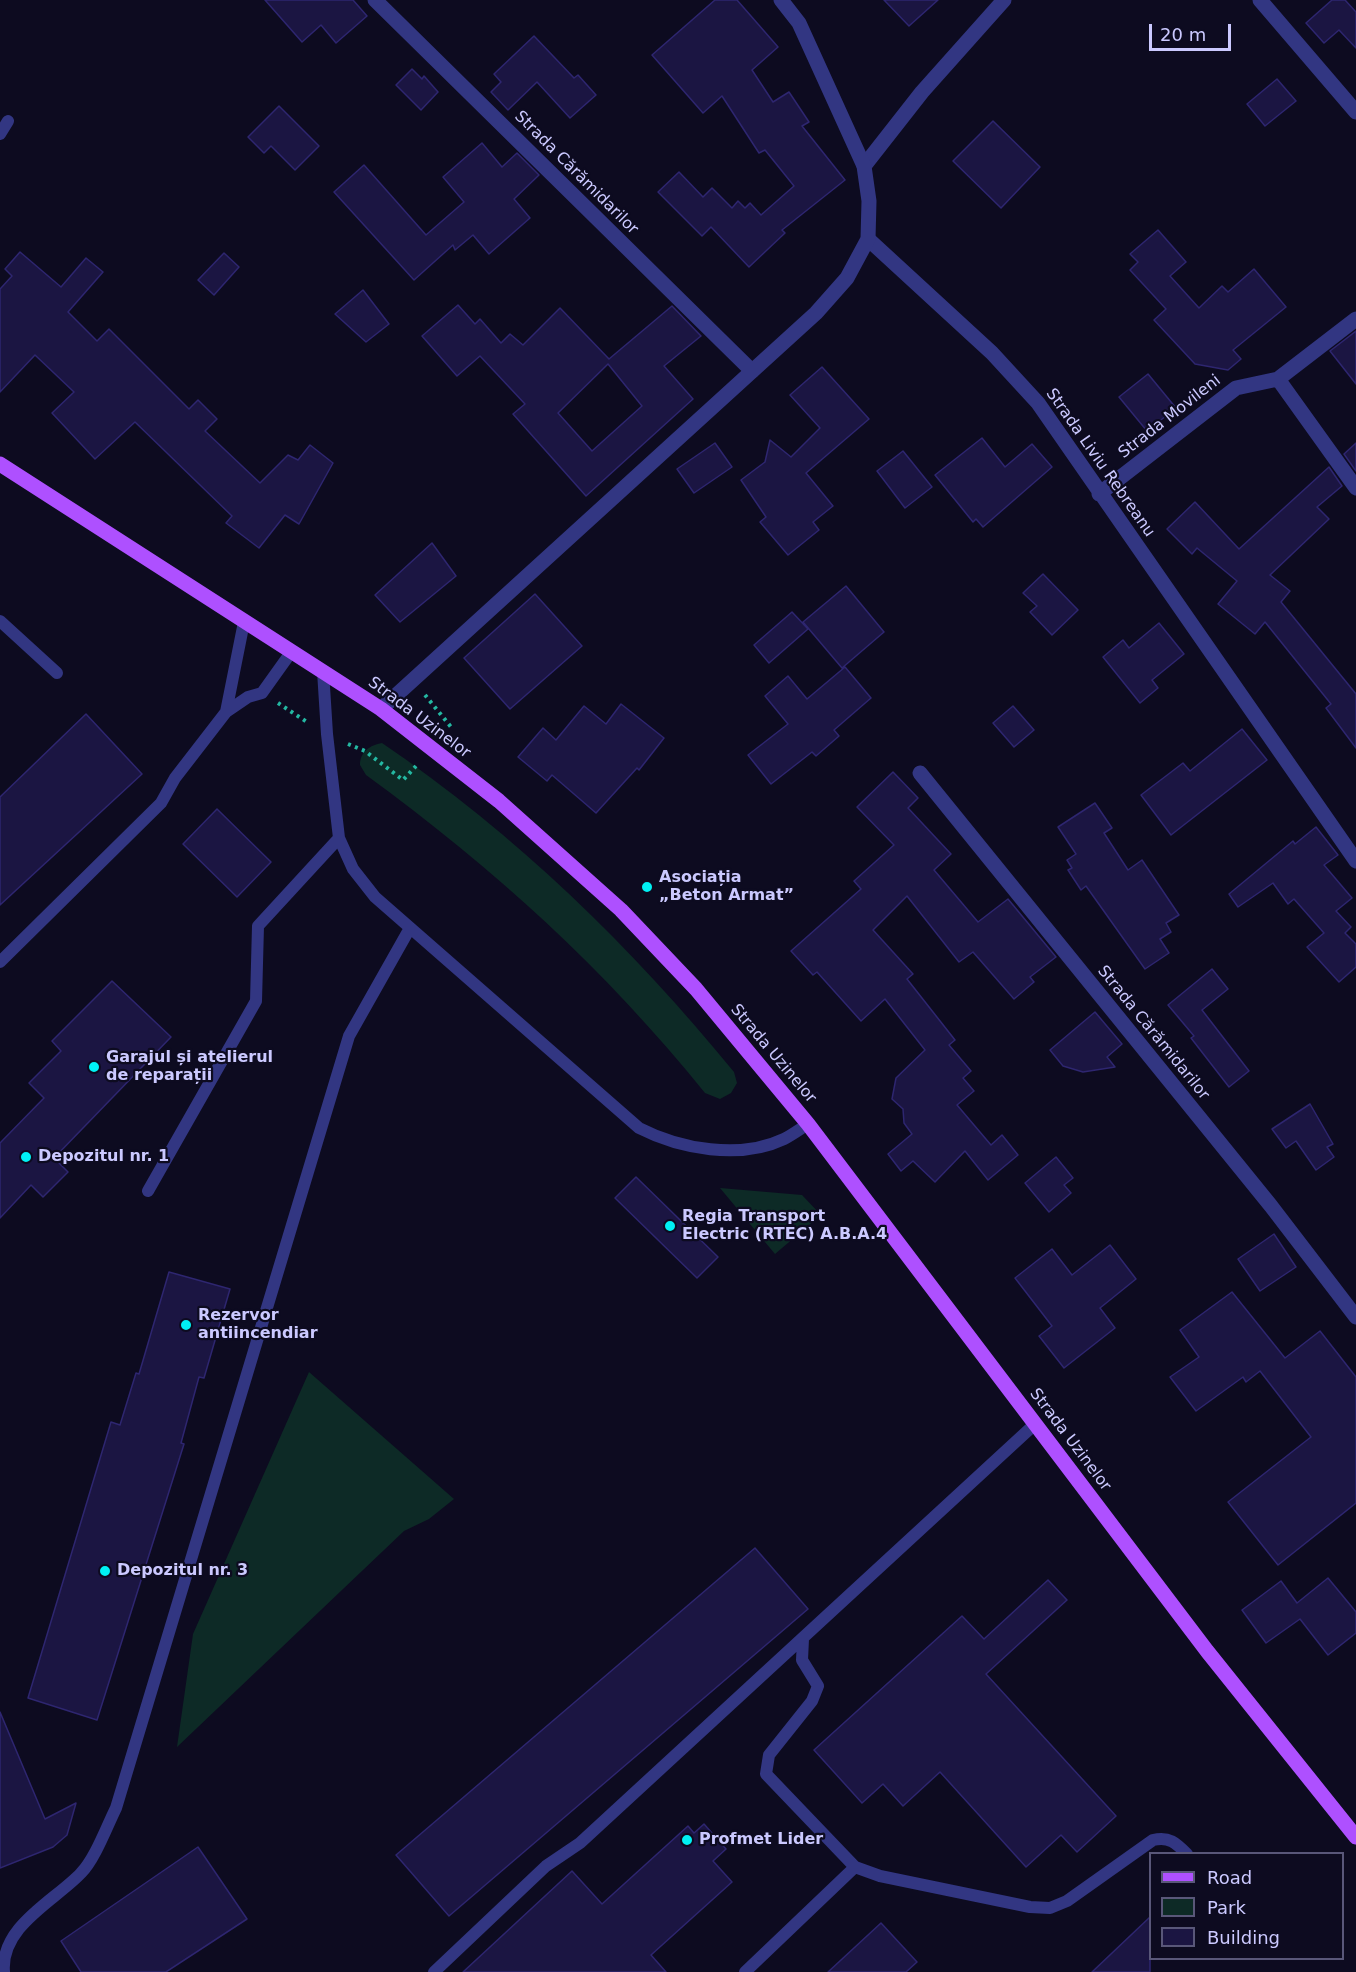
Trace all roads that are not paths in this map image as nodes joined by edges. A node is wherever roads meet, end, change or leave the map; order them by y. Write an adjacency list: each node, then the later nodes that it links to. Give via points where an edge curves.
1 (375, 0): 11 (street, Strada Cărămidarilor)
2 (781, 0): 8 (street, via 799,23)
3 (1004, 0): 8 (street, via 922,92)
4 (1260, 0): 5 (street)
5 (1356, 112)
6 (8, 121): 7 (lane)
7 (0, 134)
8 (864, 166): 9 (street, via 869,201)
9 (868, 239): 11 (street, via 840,286); 15 (street, Strada Liviu Rebreanu, via 992,353 1038,403)
10 (1356, 320): 12 (street)
11 (752, 371): 21 (street)
12 (1278, 379): 14 (street); 15 (street, Strada Movileni, via 1236,388)
13 (0, 464): 17 (main road, Strada Uzinelor)
14 (1356, 488)
15 (1099, 494): 25 (street, Strada Liviu Rebreanu)
16 (0, 621): 20 (lane)
17 (244, 622): 18 (main road, Strada Uzinelor); 22 (lane)
18 (292, 651): 19 (main road, Strada Uzinelor); 22 (lane, via 262,693)
19 (323, 671): 21 (main road, Strada Uzinelor); 24 (lane)
20 (57, 673)
21 (381, 710): 28 (main road, Strada Uzinelor, via 499,801 621,910 696,989)
22 (226, 712): 27 (lane, via 175,778 161,803)
23 (920, 773): 30 (street, Strada Cărămidarilor, via 1271,1206)
24 (339, 838): 26 (lane, via 353,869 375,897); 29 (lane, via 258,926 256,1001)
25 (1356, 861)
26 (410, 927): 28 (lane, via 639,1128 660,1139 698,1147 758,1147 784,1139); 36 (lane, via 349,1036 116,1808 82,1872)
27 (0, 962)
28 (808, 1124): 31 (main road, Strada Uzinelor)
29 (147, 1191)
30 (1356, 1317)
31 (1035, 1424): 32 (lane); 33 (main road, Strada Uzinelor, via 1207,1651)
32 (803, 1639): 35 (lane, via 802,1660 818,1686 812,1701 769,1755 766,1774); 39 (lane, via 580,1843 546,1866)
33 (1356, 1836)
34 (1185, 1852): 35 (lane, via 1164,1837 1153,1840 1067,1901 1050,1908 880,1876)
35 (855, 1867): 40 (lane)
36 (13, 1928): 37 (lane); 38 (lane, via 2,1963)
37 (0, 1930)
38 (4, 1972)
39 (434, 1972)
40 (745, 1972)

